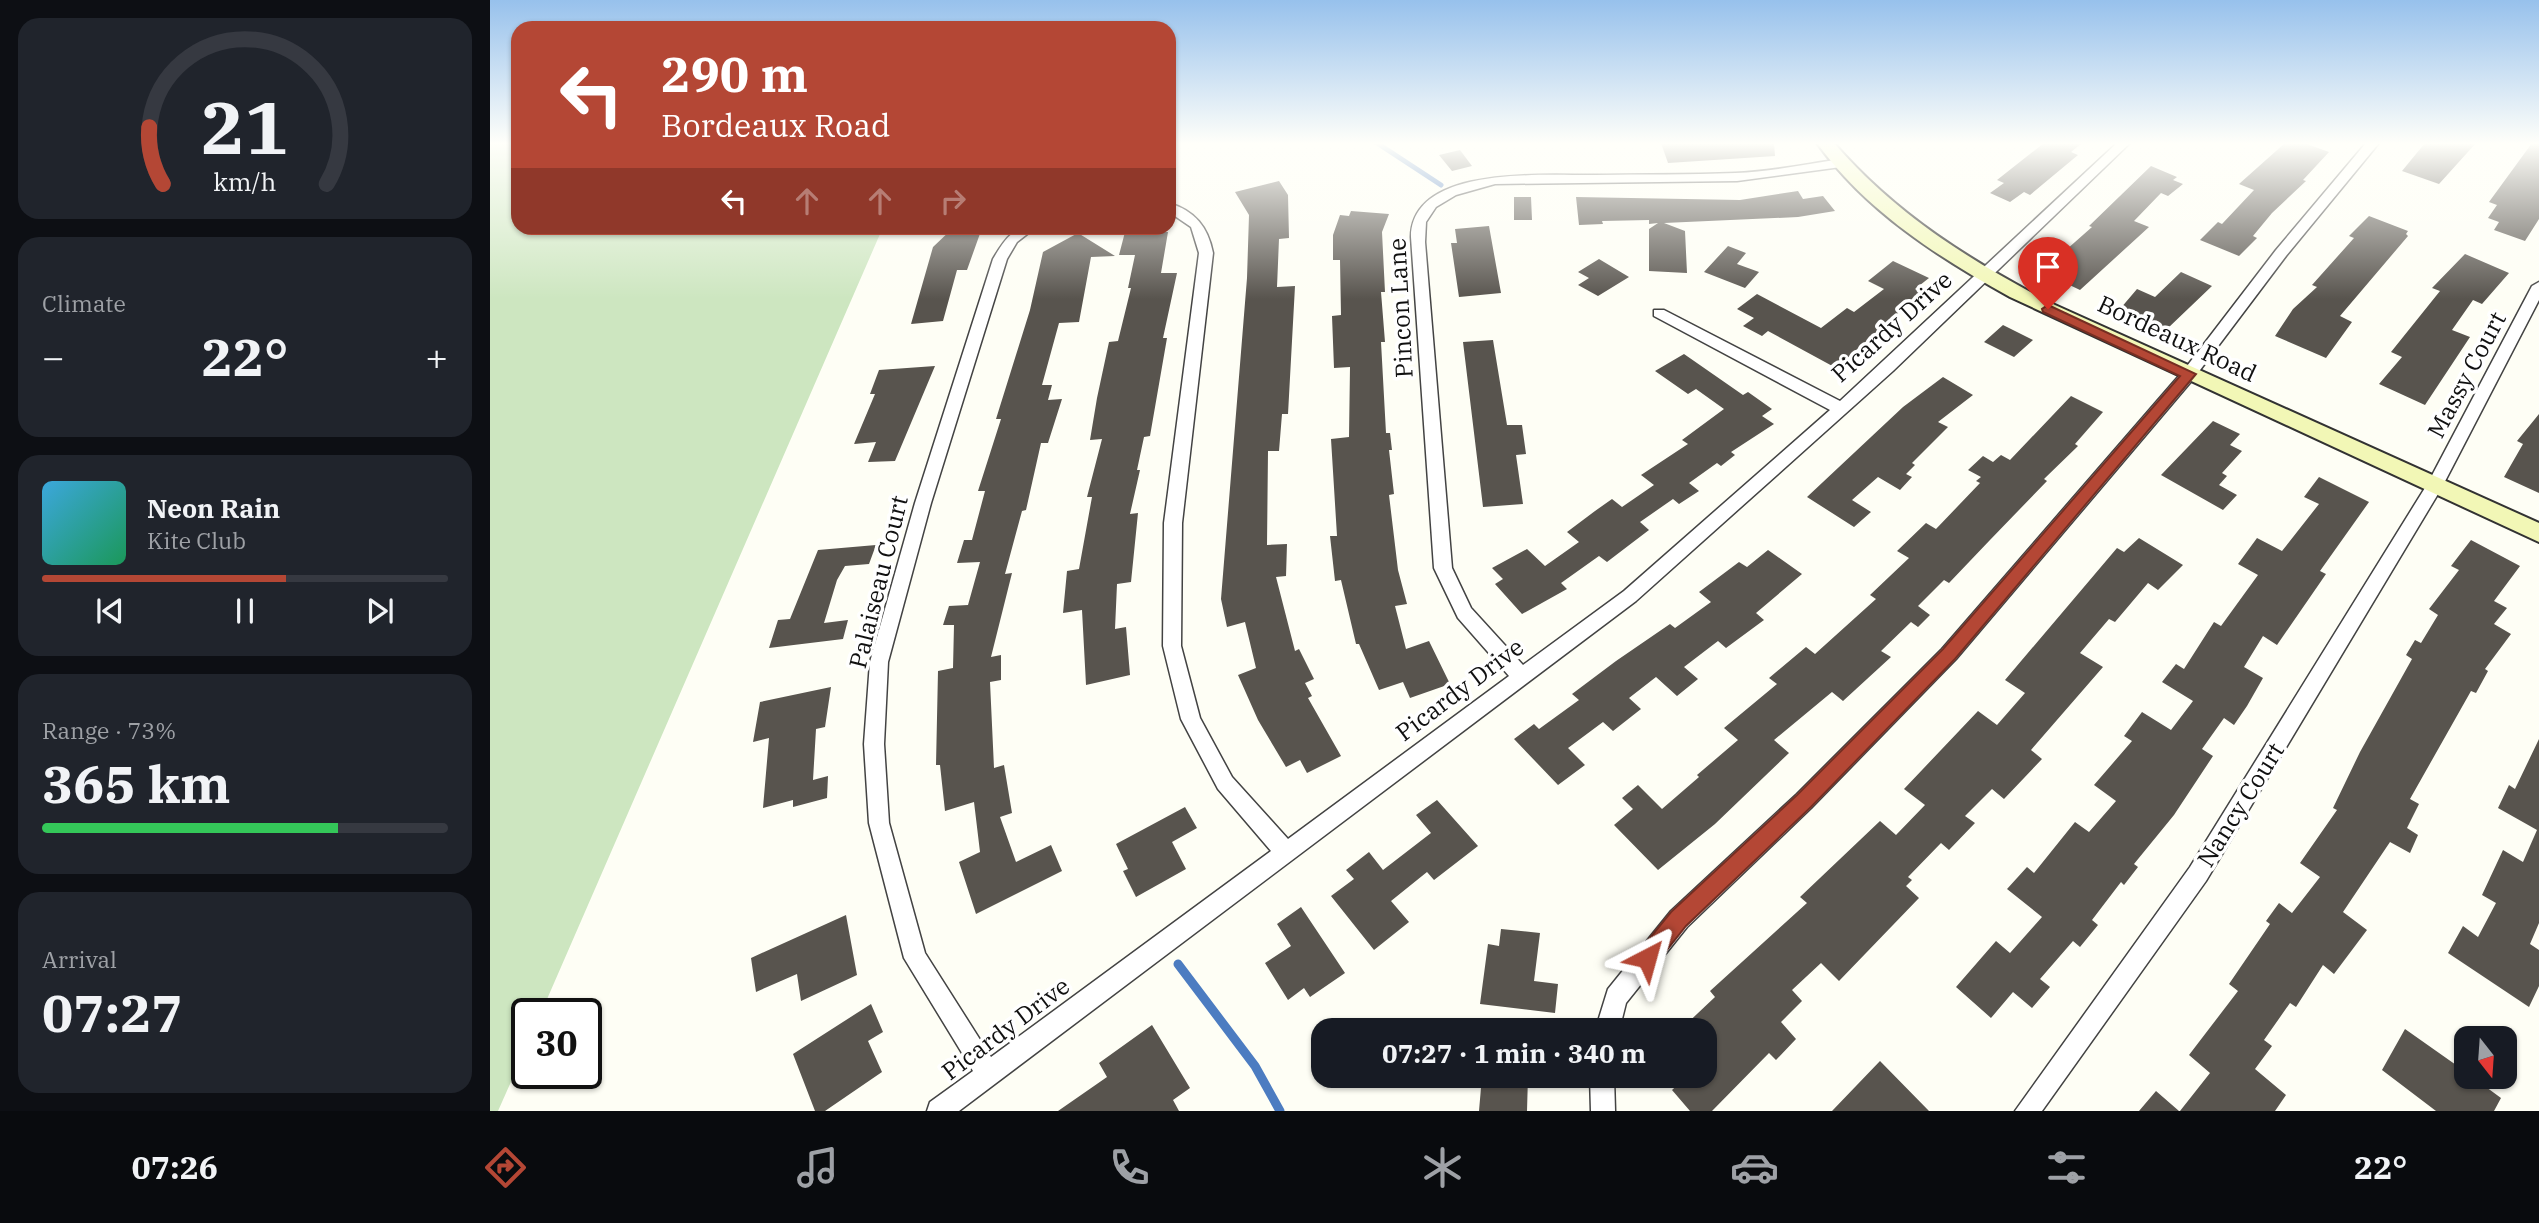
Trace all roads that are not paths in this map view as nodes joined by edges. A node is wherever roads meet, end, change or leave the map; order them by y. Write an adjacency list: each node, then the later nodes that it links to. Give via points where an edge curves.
1 (1449, 195): 14 (street, Pincon Lane, via 1432,204 1419,222 1443,568 1448,589 1472,624)
2 (1873, 195): 7 (street, Bordeaux Road, via 1923,237)
3 (2069, 195): 7 (street, Picardy Drive)
4 (2330, 195): 10 (street)
5 (1176, 210): 15 (street, via 1202,230 1206,253 1173,523 1171,646 1191,719 1225,783)
6 (1018, 235): 17 (street, Palaiseau Court, via 1000,258 923,503 879,662 874,744 879,823 915,958)
7 (1984, 276): 10 (street, Bordeaux Road); 11 (street, Picardy Drive)
8 (2539, 285): 12 (street, Massy Court)
9 (1659, 313): 11 (street)
10 (2189, 374): 12 (street, Bordeaux Road); 16 (street, via 1949,654 1679,919 1616,996)
11 (1839, 408): 14 (street, Picardy Drive, via 1630,596)
12 (2435, 485): 13 (street, Bordeaux Road); 21 (street, Nancy Court, via 2198,874)
13 (2539, 533)
14 (1520, 675): 15 (street, Picardy Drive)
15 (1286, 852): 17 (street, Picardy Drive)
16 (1610, 1018)
17 (987, 1072): 19 (street, Picardy Drive)
18 (1602, 1088): 20 (street)
19 (939, 1111)
20 (1603, 1111)
21 (2027, 1111)

